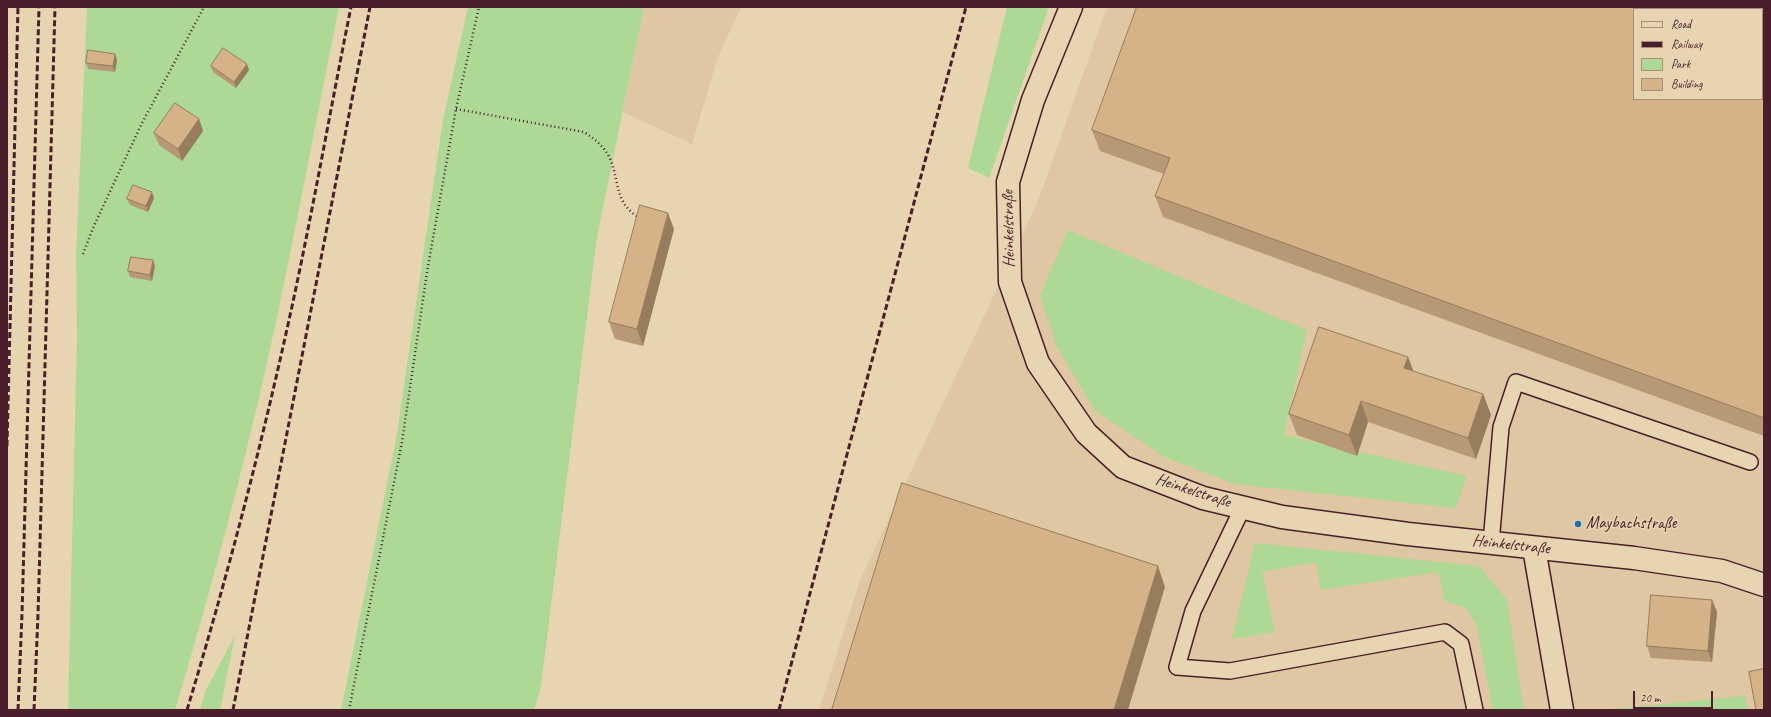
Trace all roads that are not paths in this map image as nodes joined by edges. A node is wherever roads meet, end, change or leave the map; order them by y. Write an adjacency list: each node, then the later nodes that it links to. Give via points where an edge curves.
1 (1071, 7): 3 (street, Heinkelstraße, via 1033,100 1008,182 1010,282 1038,363 1086,433 1123,467 1203,498)
2 (1750, 462): 4 (lane, via 1516,382 1501,427)
3 (1243, 508): 4 (street, Heinkelstraße, via 1282,517); 7 (lane, via 1193,611 1177,667 1230,671 1445,632 1461,644)
4 (1491, 543): 5 (street, Heinkelstraße)
5 (1534, 548): 6 (street, Heinkelstraße, via 1634,558 1722,571); 8 (street)
6 (1764, 585)
7 (1475, 710)
8 (1562, 710)

